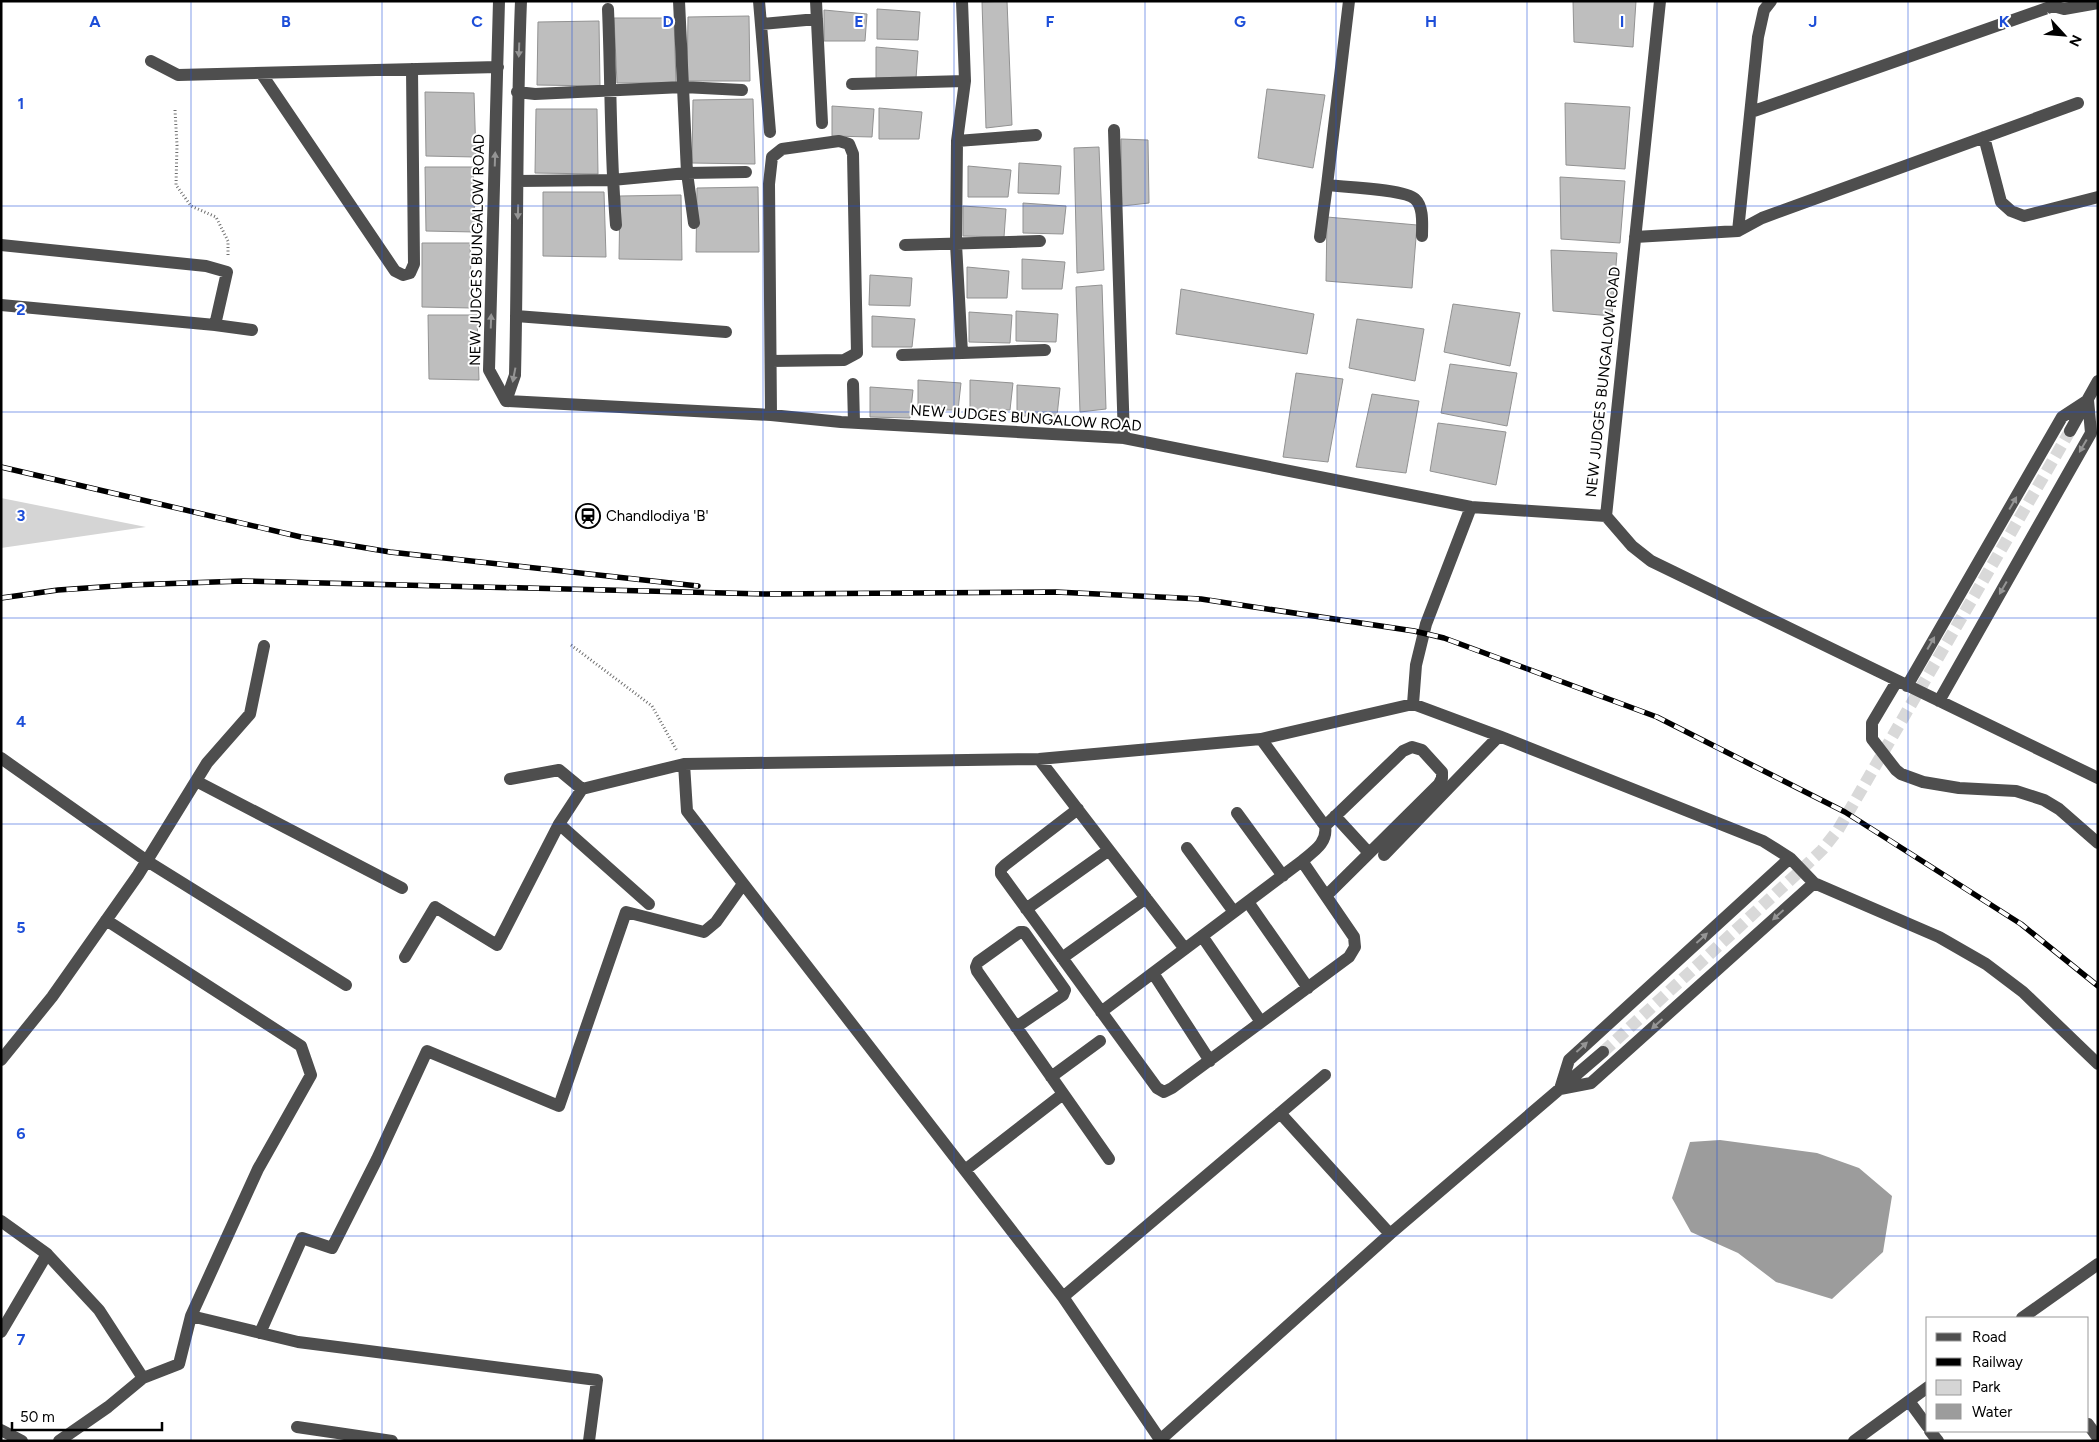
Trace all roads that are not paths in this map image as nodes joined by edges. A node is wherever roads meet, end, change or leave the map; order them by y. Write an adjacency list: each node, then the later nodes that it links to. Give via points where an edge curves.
1 (499, 1): 16 (street, NEW JUDGES BUNGALOW ROAD)
2 (521, 1): 24 (street, one-way to 24)
3 (679, 1): 21 (street)
4 (759, 1): 14 (street)
5 (816, 1): 13 (street)
6 (962, 1): 19 (street)
7 (1349, 1): 37 (street)
8 (1660, 1): 43 (street, NEW JUDGES BUNGALOW ROAD)
9 (1771, 1): 26 (street, via 1764,10 1758,37)
10 (2098, 3): 11 (street, via 2064,9)
11 (2055, 4): 26 (street)
12 (608, 9): 23 (street)
13 (817, 19): 14 (street); 27 (street)
14 (761, 24): 29 (street)
15 (151, 61): 18 (street, via 178,75)
16 (498, 67): 17 (street); 61 (street, NEW JUDGES BUNGALOW ROAD, one-way to 16, via 489,370)
17 (412, 69): 18 (street); 18 (street, via 414,264 410,273 403,275 395,270)
18 (260, 73)
19 (965, 80): 20 (street); 32 (street)
20 (852, 84)
21 (683, 87): 22 (street); 23 (street); 34 (street)
22 (742, 90)
23 (612, 91): 24 (street); 35 (street)
24 (517, 92): 36 (street)
25 (2078, 103): 31 (street)
26 (1751, 112): 41 (street)
27 (822, 123)
28 (1114, 130): 65 (street)
29 (770, 132)
30 (1036, 134): 32 (street)
31 (1984, 137): 38 (street, via 2000,202 2011,211 2024,216); 41 (street, via 1762,218)
32 (957, 141): 46 (street)
33 (746, 172): 34 (street)
34 (687, 173): 35 (street); 39 (street)
35 (612, 180): 36 (street); 40 (street)
36 (518, 181): 50 (street, one-way to 50)
37 (1327, 185): 42 (street, via 1401,192 1415,199 1421,211); 44 (street)
38 (2098, 197)
39 (694, 224)
40 (616, 225)
41 (1738, 231): 43 (street)
42 (1422, 236)
43 (1635, 237): 67 (street, NEW JUDGES BUNGALOW ROAD)
44 (1320, 238)
45 (1040, 241): 46 (street)
46 (956, 244): 48 (street); 55 (street)
47 (1, 245): 51 (street, via 206,266 227,272)
48 (905, 245)
49 (1, 305): 51 (street)
50 (516, 316): 53 (street); 61 (street, one-way to 61, via 516,374)
51 (215, 326): 52 (street)
52 (252, 330)
53 (726, 332)
54 (1045, 350): 55 (street)
55 (962, 354): 56 (street)
56 (902, 355)
57 (771, 361): 57 (street, via 844,360 857,353 853,154 849,144 839,141 782,149 772,157 769,184); 62 (street)
58 (2098, 382): 60 (street)
59 (853, 384): 63 (street)
60 (2088, 400): 64 (street); 69 (street, one-way to 60, via 2062,417); 70 (street, one-way to 70, via 2091,433)
61 (506, 401): 62 (street, NEW JUDGES BUNGALOW ROAD)
62 (771, 415): 63 (street, NEW JUDGES BUNGALOW ROAD)
63 (854, 423): 65 (street, NEW JUDGES BUNGALOW ROAD)
64 (2070, 431)
65 (1124, 438): 66 (street, NEW JUDGES BUNGALOW ROAD)
66 (1471, 507): 67 (street, NEW JUDGES BUNGALOW ROAD); 71 (street, via 1426,624 1416,665)
67 (1606, 516): 69 (street, via 1632,546 1651,561)
68 (264, 646): 79 (street, via 250,714 207,762)
69 (1902, 683): 70 (street); 86 (street, via 1872,722 1871,729 1872,739 1896,770 1923,782 1958,788 2016,791 2044,800)
70 (1939, 701): 77 (street)
71 (1413, 704): 72 (street); 73 (street)
72 (1500, 736): 90 (street); 91 (street, via 1763,841)
73 (1261, 739): 75 (street); 85 (street)
74 (1, 758): 92 (street)
75 (1039, 759): 76 (street); 81 (street)
76 (684, 764): 80 (street); 96 (street, via 686,811)
77 (2098, 778)
78 (510, 779): 80 (street, via 559,770)
79 (196, 781): 92 (street); 97 (street)
80 (582, 788): 84 (street)
81 (1078, 809): 88 (street); 102 (street, via 1001,869 1001,874)
82 (1237, 813): 94 (street)
83 (1335, 816): 85 (street); 89 (street); 89 (street, via 1403,751 1412,747 1422,750 1442,772 1442,778)
84 (559, 824): 101 (street); 107 (street, via 497,945 435,907)
85 (1325, 826): 93 (street, via 1327,835 1322,844)
86 (2098, 844)
87 (1187, 848): 103 (street)
88 (1109, 850): 99 (street); 102 (street)
89 (1369, 853): 98 (street)
90 (1384, 855)
91 (1790, 858): 95 (street); 122 (street, one-way to 91, via 1568,1060)
92 (147, 861): 104 (street); 110 (street)
93 (1302, 862): 94 (street); 98 (street)
94 (1283, 876): 100 (street)
95 (1814, 883): 119 (street, via 1939,937 1986,964 2023,992); 122 (street, one-way to 122, via 1592,1083)
96 (743, 884): 126 (street); 135 (street, via 716,922 704,932 626,912 559,1106 426,1050 332,1248 302,1238)
97 (402, 888)
98 (1326, 896): 111 (street, via 1354,937 1355,947 1349,957)
99 (1146, 898): 106 (street); 108 (street)
100 (1248, 902): 103 (street); 111 (street)
101 (649, 904)
102 (1026, 909): 108 (street)
103 (1234, 912): 105 (street)
104 (106, 920): 117 (street, via 52,997); 132 (street, via 301,1046 311,1075 258,1168)
105 (1202, 936): 106 (street); 113 (street)
106 (1185, 949): 109 (street)
107 (405, 957)
108 (1062, 958): 112 (street)
109 (1153, 973): 112 (street); 118 (street)
110 (346, 985)
111 (1308, 988): 113 (street)
112 (1101, 1012): 118 (street, via 1157,1088 1164,1092)
113 (1261, 1022): 118 (street)
114 (1016, 1026): 114 (street, via 976,967 978,962 1024,932 1064,990); 121 (street)
115 (1100, 1042): 121 (street)
116 (1603, 1052): 122 (street)
117 (1, 1060)
118 (1210, 1061)
119 (2098, 1064)
120 (1325, 1075): 124 (street)
121 (1052, 1077): 123 (street)
122 (1560, 1089): 128 (street)
123 (1064, 1094): 125 (street); 126 (street)
124 (1280, 1113): 128 (street); 131 (street)
125 (1109, 1159)
126 (964, 1170): 131 (street)
127 (1, 1221): 129 (street)
128 (1390, 1234): 144 (street)
129 (47, 1254): 134 (street); 136 (street, via 99,1310)
130 (2098, 1264): 133 (street)
131 (1063, 1298): 144 (street)
132 (191, 1316): 135 (street); 136 (street, via 179,1364)
133 (2023, 1317)
134 (1, 1332)
135 (260, 1333): 148 (street, via 298,1342 597,1380)
136 (143, 1378): 146 (street)
137 (1926, 1389): 138 (street)
138 (1909, 1401): 139 (street); 149 (street)
139 (1926, 1424)
140 (2089, 1425): 143 (street)
141 (297, 1427): 147 (street)
142 (1, 1430): 145 (street)
143 (2098, 1438)
144 (1160, 1440)
145 (22, 1441)
146 (59, 1441)
147 (392, 1441)
148 (589, 1441)
149 (1854, 1441)

